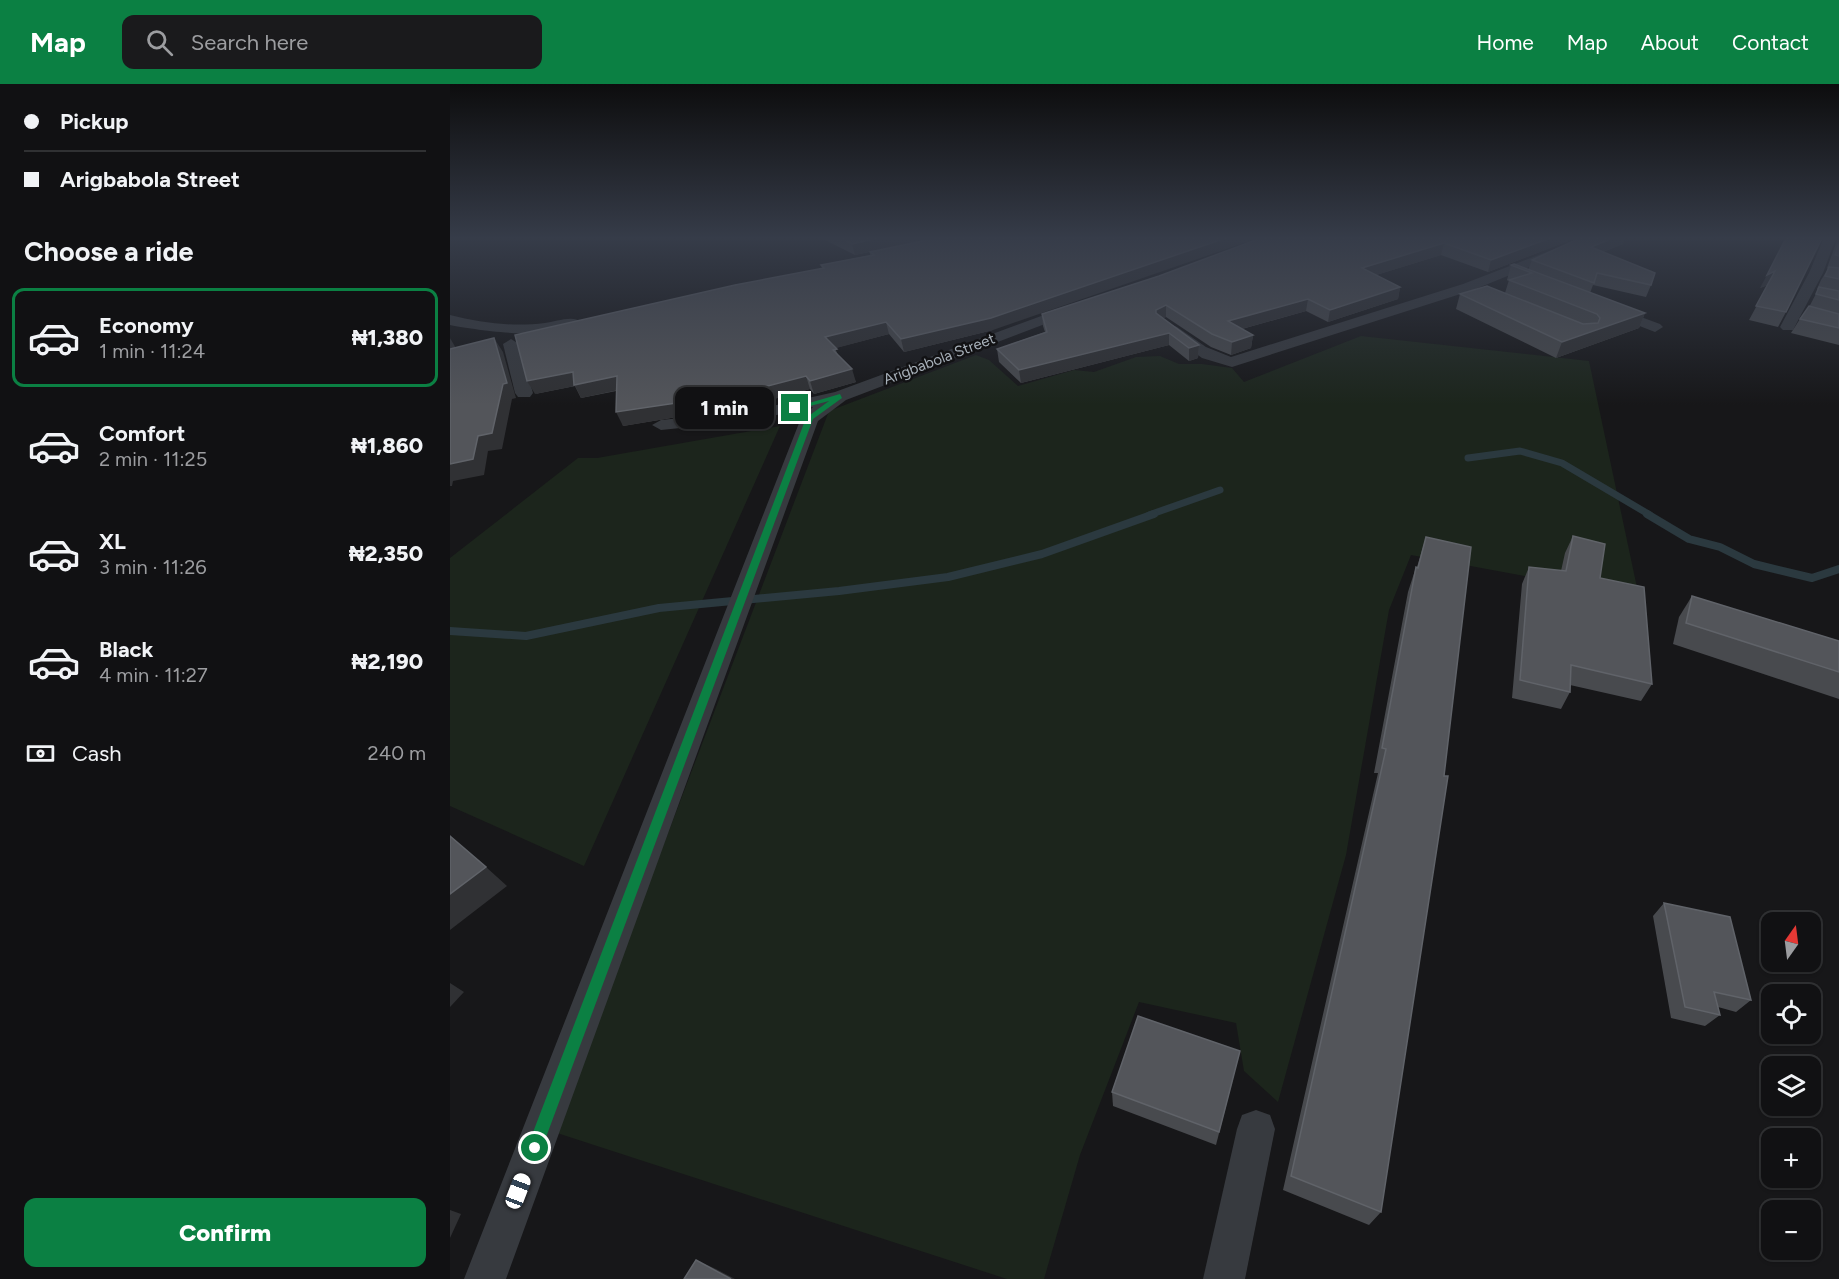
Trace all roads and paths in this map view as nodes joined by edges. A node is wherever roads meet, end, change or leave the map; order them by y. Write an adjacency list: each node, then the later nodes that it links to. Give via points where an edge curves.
1 (1447, 294): 9 (street, via 1232,362 1206,355)
2 (1484, 294): 4 (street)
3 (1811, 294): 11 (street)
4 (1489, 296)
5 (1593, 303): 10 (street)
6 (1084, 304): 14 (street, Arigbabola Street)
7 (594, 319): 12 (street)
8 (450, 320): 12 (street, via 493,328)
9 (1165, 324)
10 (1655, 327)
11 (1788, 327)
12 (547, 329): 13 (street, via 505,345)
13 (524, 393)
14 (840, 396): 15 (street, Arigbabola Street, via 749,416); 17 (street, via 810,418)
15 (661, 425)
16 (1256, 1129): 18 (street)
17 (486, 1279)
18 (1224, 1279)

